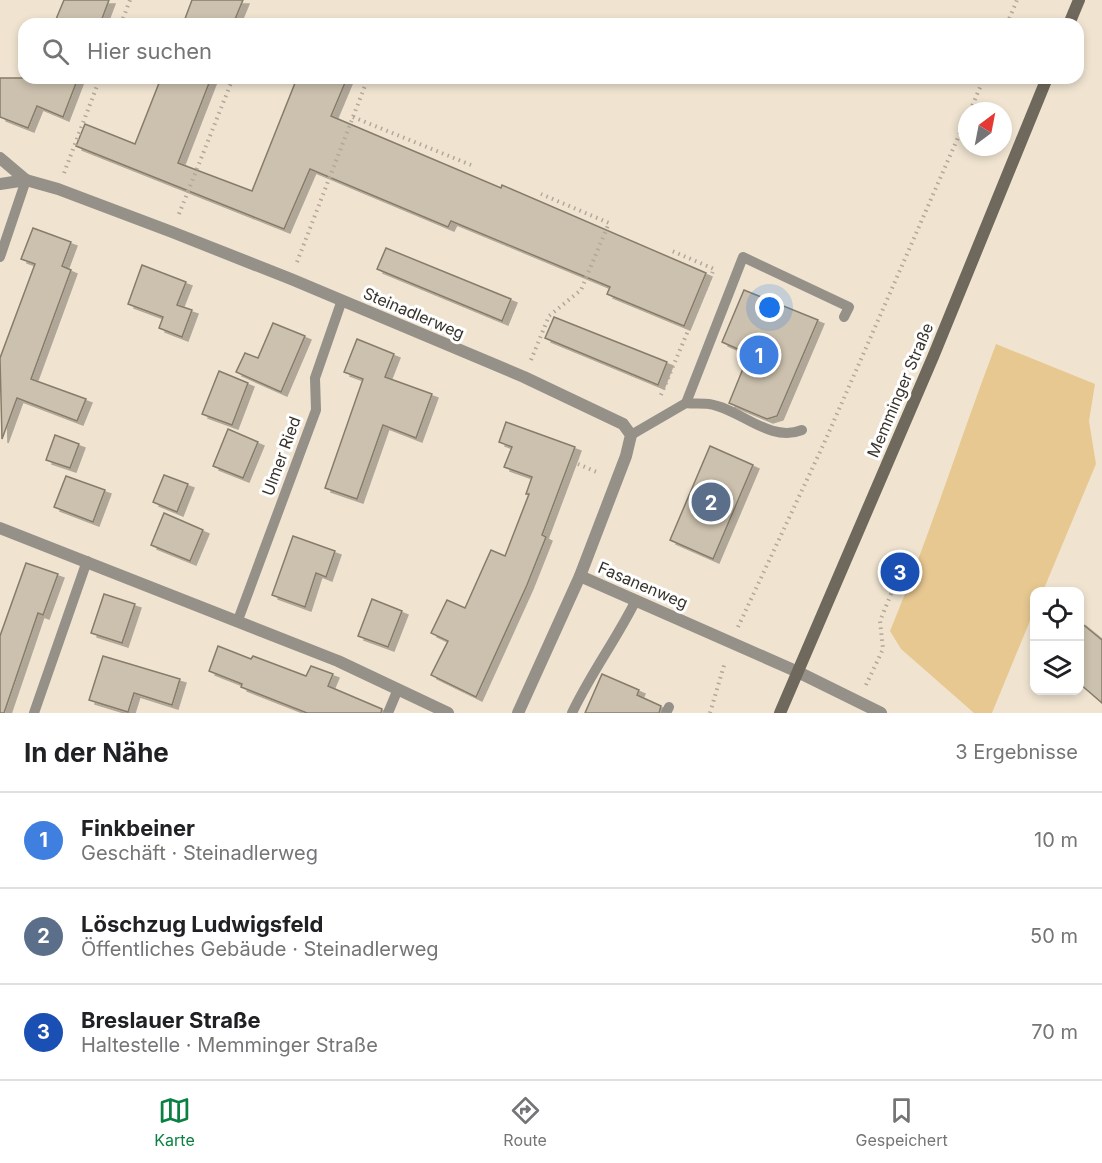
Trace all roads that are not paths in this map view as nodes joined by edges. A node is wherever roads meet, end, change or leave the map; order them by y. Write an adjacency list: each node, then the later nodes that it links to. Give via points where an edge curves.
1 (1079, 0): 2 (main road)
2 (1072, 18)
3 (1045, 84): 18 (main road, Memminger Straße)
4 (0, 158): 5 (street, Steinadlerweg)
5 (26, 180): 6 (street, Steinadlerweg); 7 (lane); 8 (street, Steinadlerweg, via 172,232)
6 (0, 184)
7 (0, 257)
8 (342, 300): 12 (street, Steinadlerweg, via 610,417 623,424); 17 (lane, Ulmer Ried, via 315,378 316,410)
9 (844, 317): 10 (lane, via 849,307 743,257)
10 (686, 403): 11 (lane, via 711,404 775,432 790,435); 12 (lane)
11 (802, 430)
12 (631, 435): 15 (street)
13 (0, 528): 14 (street)
14 (87, 561): 17 (street); 20 (lane)
15 (579, 576): 16 (street, Fasanenweg); 23 (street, Fasanenweg)
16 (636, 600): 18 (street, Fasanenweg); 24 (lane, via 615,641 591,673)
17 (238, 620): 19 (street)
18 (798, 672): 25 (main road, Memminger Straße); 26 (street, Fasanenweg)
19 (398, 689): 21 (lane); 22 (street)
20 (34, 713)
21 (388, 713)
22 (448, 713)
23 (518, 713)
24 (572, 713)
25 (780, 713)
26 (881, 713)

